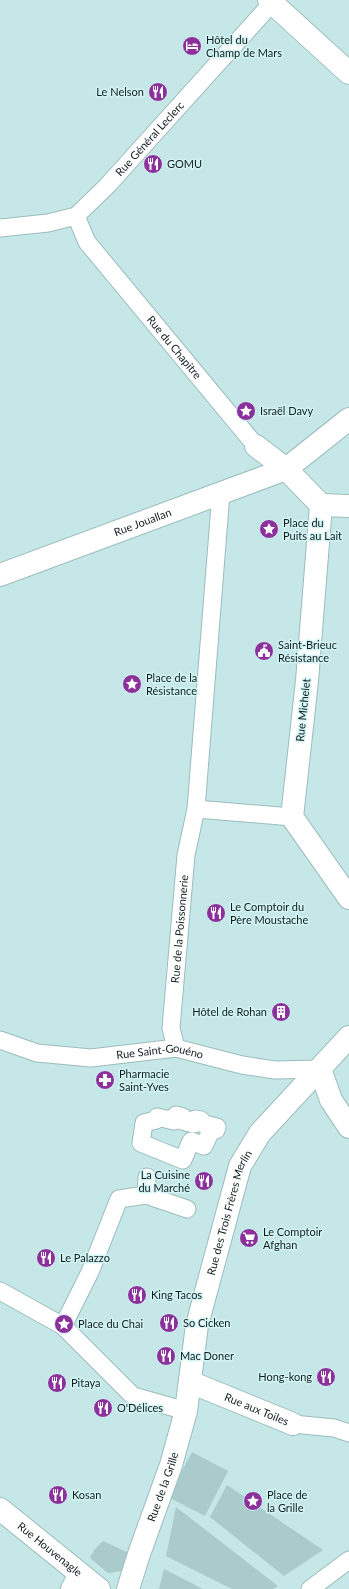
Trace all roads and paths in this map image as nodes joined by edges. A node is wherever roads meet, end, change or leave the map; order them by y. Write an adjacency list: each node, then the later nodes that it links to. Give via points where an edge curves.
1 (270, 1): 2 (street); 3 (street, Rue Général Leclerc, via 107,186)
2 (349, 73)
3 (76, 216): 4 (street); 6 (street, Rue du Chapitre, via 87,242)
4 (0, 228)
5 (349, 419): 7 (street, Rue Jouallan)
6 (256, 446): 7 (street, Rue du Chapitre)
7 (286, 468): 8 (street, Rue Jouallan); 9 (street)
8 (222, 493): 11 (street, Rue Jouallan); 12 (street)
9 (321, 505): 10 (street); 13 (street, Rue Michelet, via 307,681)
10 (349, 506)
11 (0, 575)
12 (196, 810): 13 (street); 17 (street, Rue de la Poissonnerie, via 185,863 171,1028)
13 (292, 817): 14 (street)
14 (349, 898)
15 (349, 1037): 18 (street, Rue des Trois Frères Merlin)
16 (0, 1040): 17 (street, Rue Saint-Gouéno, via 37,1053 91,1058)
17 (176, 1048): 18 (street, Rue Saint-Gouéno, via 275,1070)
18 (320, 1069): 19 (street, via 332,1100); 26 (street, Rue des Trois Frères Merlin, via 260,1133 240,1166 197,1325)
19 (349, 1127)
20 (183, 1160): 20 (street, via 141,1144 144,1123 156,1120 157,1117 174,1121 176,1115 183,1117 182,1121 194,1124 195,1119 201,1120 200,1123 217,1127 216,1130 212,1128 204,1146 191,1141)
21 (147, 1177): 22 (street)
22 (146, 1194): 23 (street); 25 (street, via 119,1199 90,1272)
23 (187, 1209)
24 (0, 1291): 25 (street)
25 (63, 1326): 27 (street, via 133,1396)
26 (190, 1382): 27 (street, Rue de la Grille); 28 (street, Rue aux Toiles)
27 (186, 1411): 34 (street, Rue de la Grille, via 171,1465)
28 (293, 1424): 29 (street, Rue aux Toiles, via 334,1428)
29 (349, 1433)
30 (0, 1509): 32 (street, Rue Houvenagle)
31 (349, 1560): 35 (street)
32 (76, 1581): 33 (street, Rue Houvenagle)
33 (100, 1589)
34 (128, 1589)
35 (310, 1589)

